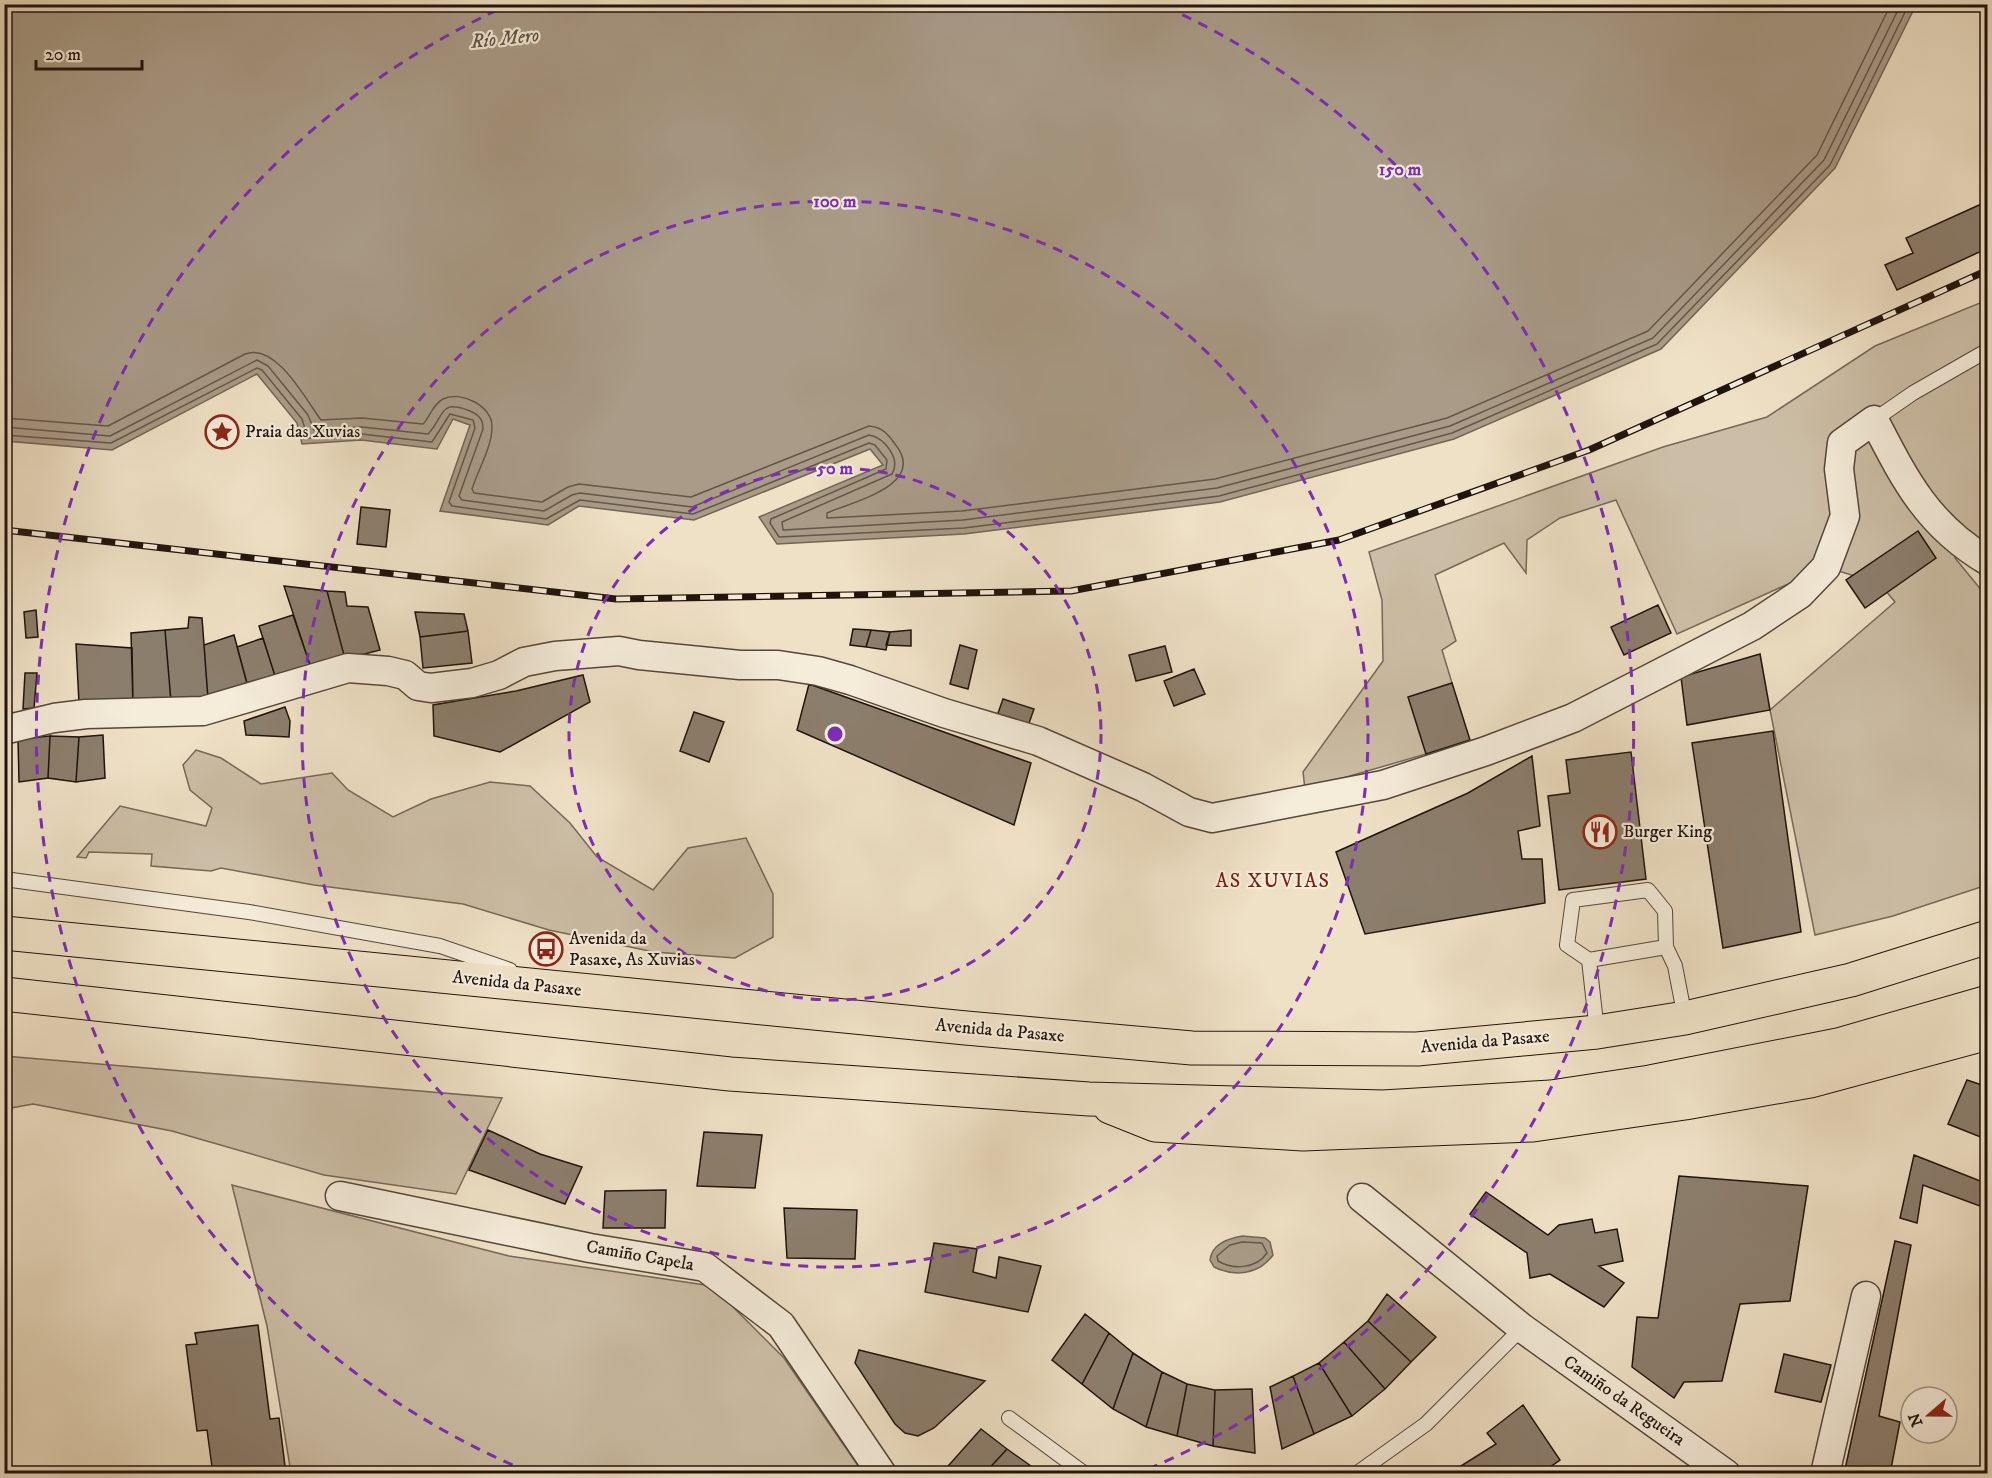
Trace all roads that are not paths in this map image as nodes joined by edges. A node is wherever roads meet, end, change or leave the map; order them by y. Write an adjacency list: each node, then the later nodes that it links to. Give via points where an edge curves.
1 (1988, 350): 2 (lane)
2 (1874, 420): 3 (street, via 1907,485 1942,528); 4 (street, via 1842,443 1839,469 1845,516 1826,567 1800,594 1752,626 1573,718 1486,751 1383,785 1235,815 1212,818 1190,812 1143,786 1038,741 818,671 619,651 524,662 472,683 431,688 418,686 405,675 348,668 203,711 86,714)
3 (1988, 561)
4 (4, 729)
5 (4, 879): 10 (lane, via 249,912 440,946)
6 (4, 933): 10 (main road, Avenida da Pasaxe)
7 (1988, 938): 13 (main road, Avenida da Pasaxe, via 1851,980)
8 (1666, 947): 9 (lane); 9 (lane, via 1665,911 1648,890 1573,900 1567,945); 13 (lane)
9 (1589, 960): 14 (lane)
10 (564, 989): 14 (main road, Avenida da Pasaxe, via 1192,1048 1418,1048)
11 (4, 994): 16 (main road, via 730,1074)
12 (1988, 1002): 16 (main road, via 1838,1046 1551,1097 1383,1107)
13 (1685, 1018): 14 (main road, Avenida da Pasaxe)
14 (1597, 1032)
15 (1988, 1033): 16 (main road, via 1810,1081 1533,1125 1292,1133 1155,1125)
16 (1089, 1099)
17 (340, 1196): 22 (street, Camiño Capela, via 590,1248 705,1267 781,1325)
18 (1362, 1198): 20 (street, Camiño da Regueira)
19 (1866, 1296): 26 (street)
20 (1522, 1328): 24 (lane, via 1426,1424); 25 (street, Camiño da Regueira)
21 (1009, 1418): 23 (lane)
22 (882, 1473)
23 (1085, 1473)
24 (1356, 1473)
25 (1726, 1473)
26 (1825, 1473)

